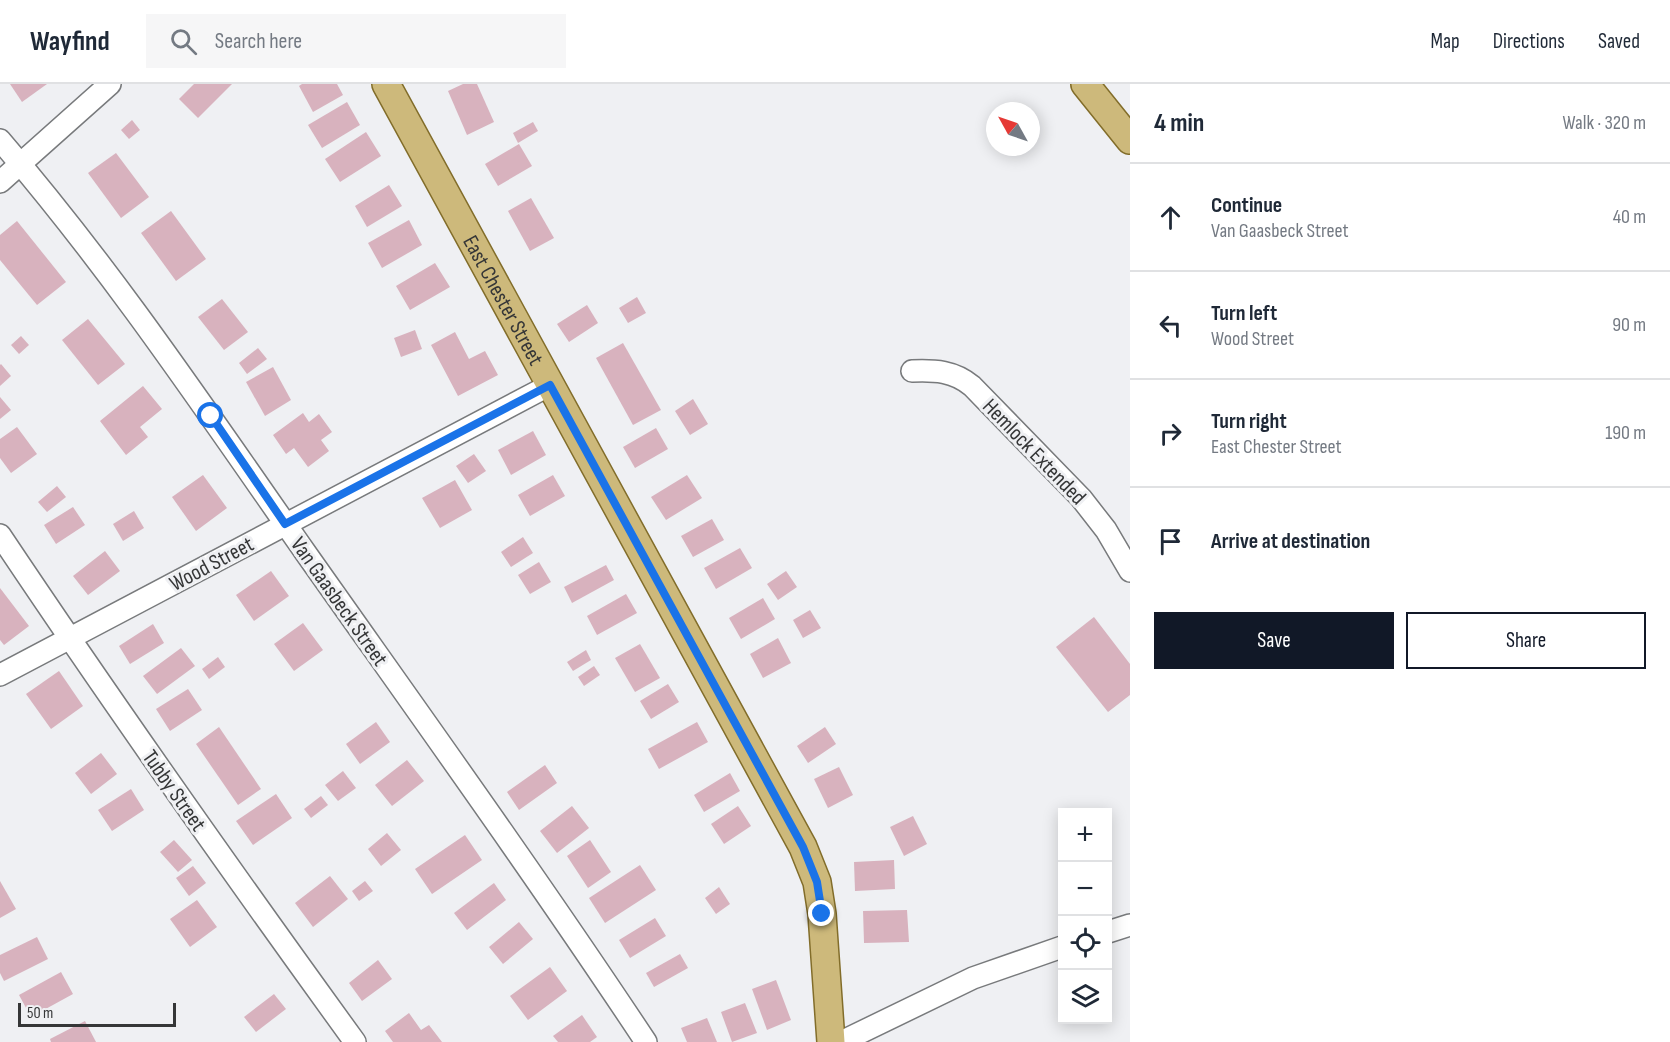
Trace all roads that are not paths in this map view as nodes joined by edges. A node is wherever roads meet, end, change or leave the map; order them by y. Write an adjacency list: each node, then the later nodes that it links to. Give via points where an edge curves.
1 (110, 84): 6 (street)
2 (386, 84): 9 (main road, East Chester Street)
3 (1085, 84): 5 (main road)
4 (0, 140): 6 (street, Van Gaasbeck Street)
5 (1130, 140)
6 (20, 163): 7 (street); 10 (street, Van Gaasbeck Street, via 107,273)
7 (0, 182)
8 (912, 370): 12 (street, Hemlock Extended, via 954,374 972,386 1086,505)
9 (550, 385): 10 (street, Wood Street); 20 (main road, East Chester Street, via 803,847 817,882 822,914)
10 (285, 524): 13 (street, Wood Street); 19 (street, Van Gaasbeck Street)
11 (0, 535): 13 (street, Tubby Street)
12 (1130, 571)
13 (69, 638): 14 (street, Wood Street); 18 (street, Tubby Street)
14 (0, 675)
15 (1130, 925): 16 (street)
16 (1112, 930)
17 (1058, 948): 21 (street, via 973,978)
18 (355, 1042)
19 (646, 1042)
20 (831, 1042)
21 (841, 1042)

